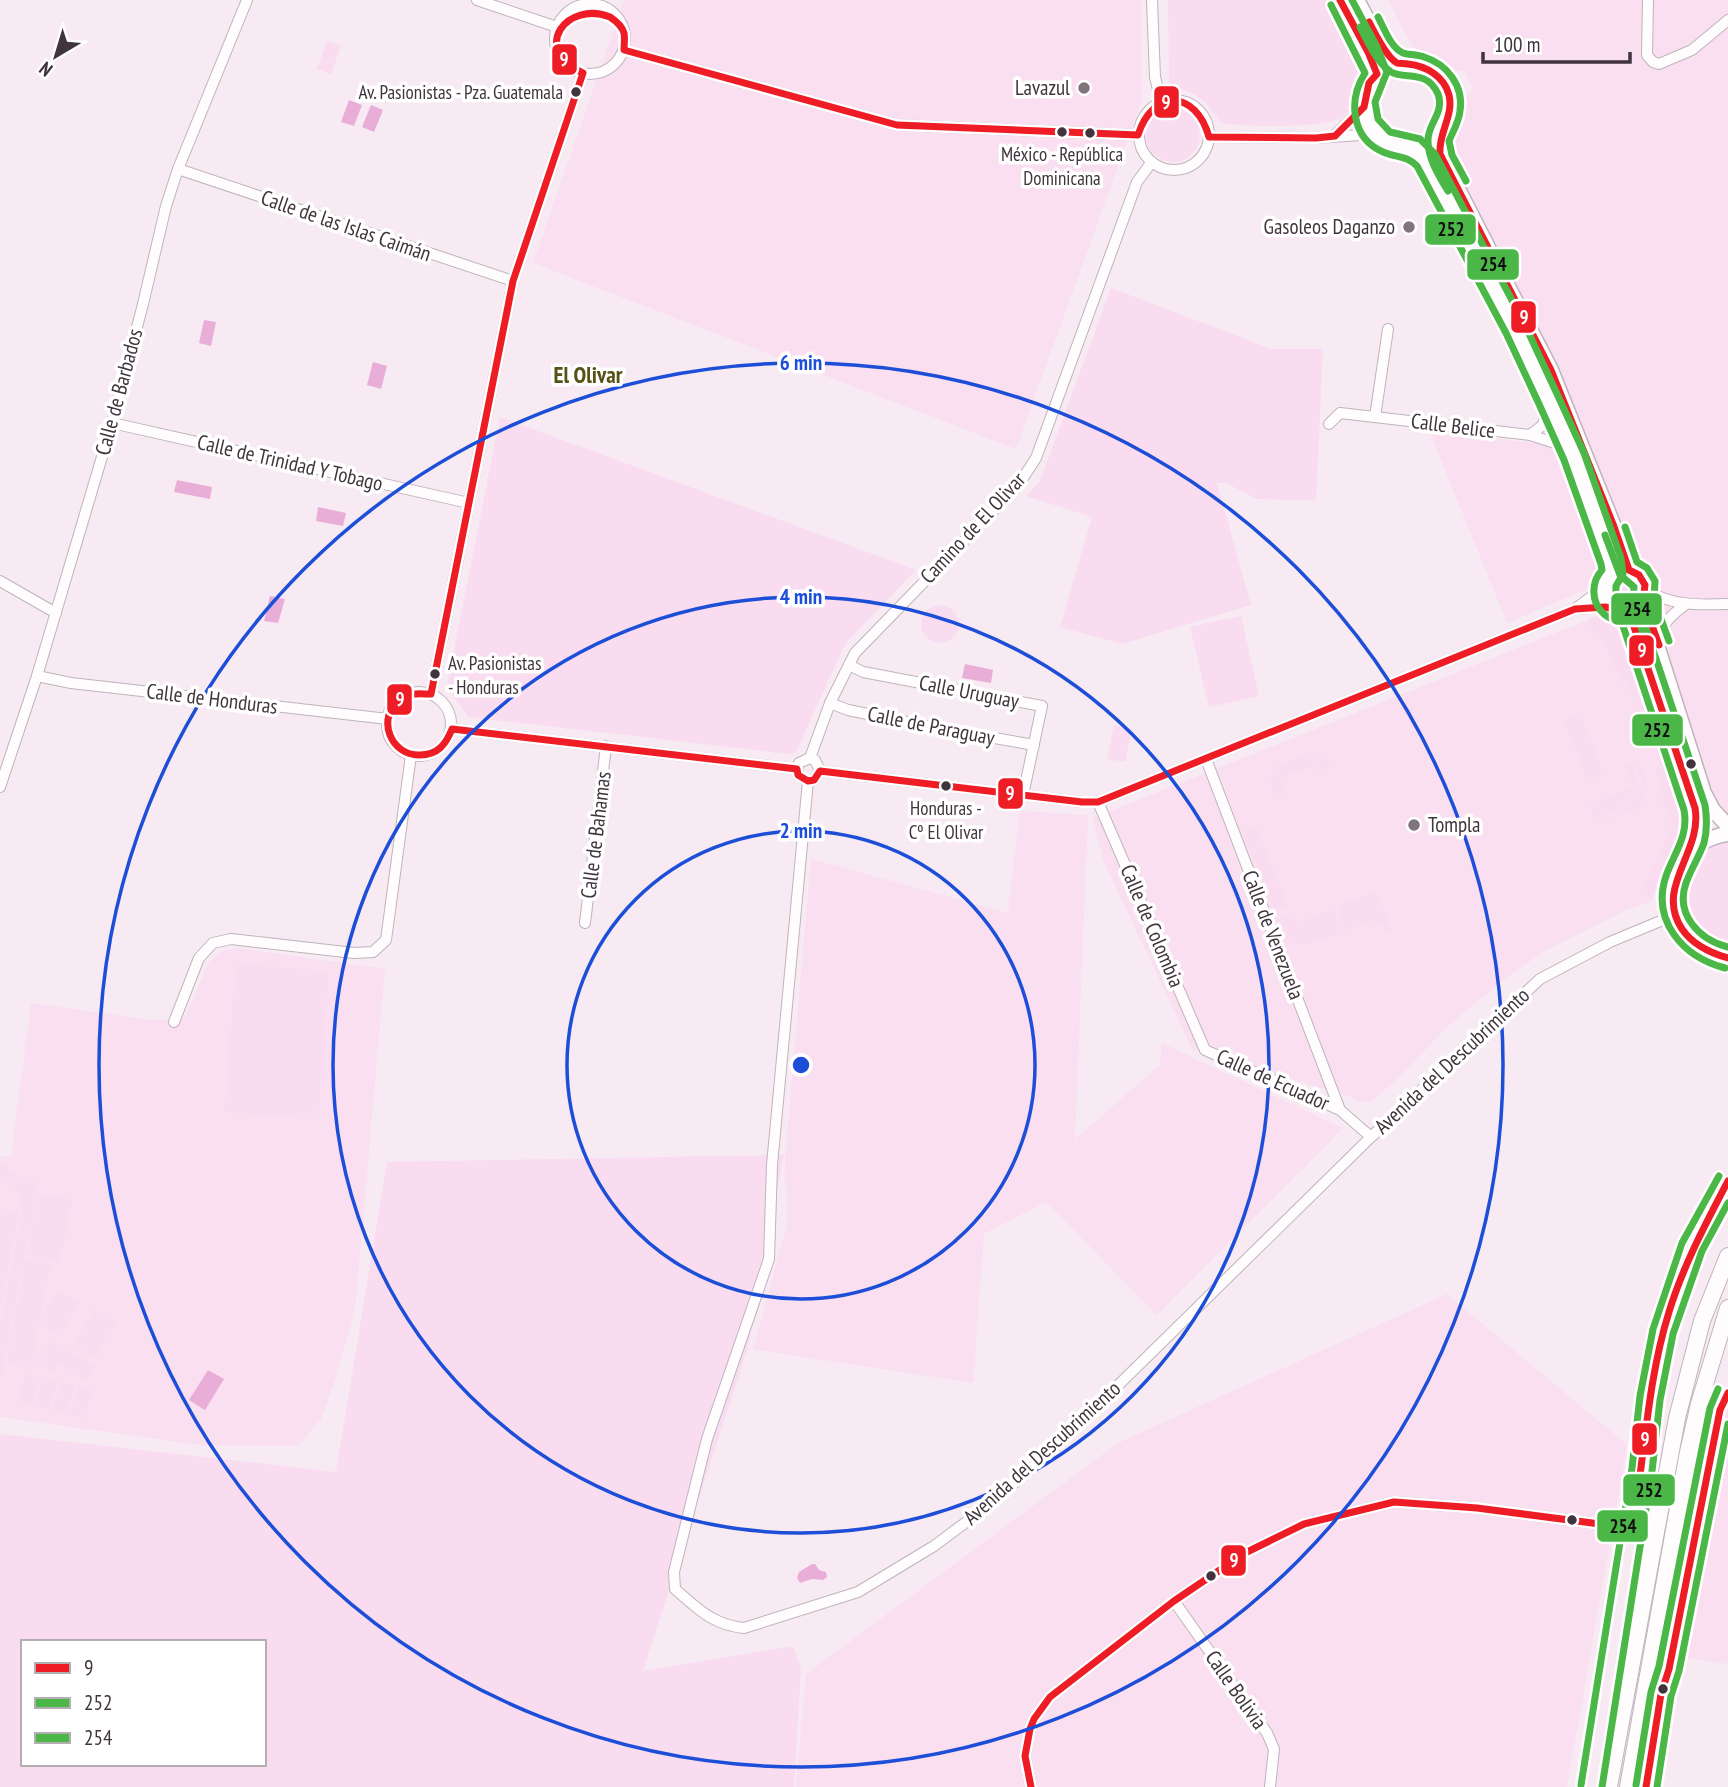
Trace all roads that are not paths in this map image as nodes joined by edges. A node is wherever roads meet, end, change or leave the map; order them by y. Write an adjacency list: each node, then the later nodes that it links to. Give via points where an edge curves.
1 (247, 0): 23 (street, Calle de Barbados)
2 (477, 0): 9 (street)
3 (1152, 0): 14 (street, via 1155,77)
4 (1340, 0): 13 (main road)
5 (1357, 0): 11 (main road, via 1381,45)
6 (1648, 0): 8 (street, via 1647,55 1659,64 1692,50)
7 (607, 3): 9 (street, via 572,9); 10 (street, via 625,30)
8 (1728, 20)
9 (557, 27): 12 (street, via 555,39 563,61)
10 (624, 50): 12 (street, via 603,72); 17 (street, via 897,125)
11 (1397, 63): 13 (main road); 18 (main road, via 1427,67 1447,91 1447,121)
12 (583, 73): 24 (street)
13 (1377, 74): 15 (main road)
14 (1161, 102): 17 (street, via 1144,115); 20 (street, via 1184,101 1194,106 1203,114)
15 (1364, 107): 16 (main road); 19 (street)
16 (1375, 134): 19 (street); 21 (main road, via 1392,146)
17 (1138, 135): 22 (street)
18 (1438, 135): 21 (main road); 33 (main road, via 1440,154 1551,370)
19 (1335, 136): 20 (street)
20 (1209, 137): 22 (street, via 1202,158 1185,169 1173,171)
21 (1414, 148): 26 (main road, via 1426,160)
22 (1151, 163): 43 (street, Camino de El Olivar, via 1137,182 1036,458 1019,484)
23 (178, 169): 24 (street, Calle de las Islas Caimán); 28 (street, Calle de Barbados)
24 (513, 281): 32 (street)
25 (1388, 329): 27 (street)
26 (1549, 400): 30 (street, via 1543,425); 31 (main road)
27 (1375, 417): 29 (street, Calle Belice, via 1340,413); 30 (street, Calle Belice)
28 (112, 423): 32 (street, Calle de Trinidad Y Tobago); 41 (street, Calle de Barbados)
29 (1329, 424)
30 (1530, 435): 31 (street, Calle Belice, via 1558,444)
31 (1574, 456): 34 (main road, via 1611,561)
32 (469, 503): 45 (street)
33 (1629, 570): 34 (main road); 36 (main road, via 1639,575)
34 (1609, 577): 39 (street); 40 (main road, via 1605,599)
35 (0, 581): 41 (street)
36 (1644, 595): 38 (street); 40 (main road, via 1636,609); 42 (main road)
37 (1728, 604): 38 (street)
38 (1685, 605): 42 (street, via 1664,623)
39 (1575, 610): 40 (street, via 1605,607); 53 (street)
40 (1621, 611): 62 (main road, via 1632,621 1696,816)
41 (56, 613): 44 (street, Calle de Barbados)
42 (1658, 642): 60 (main road, via 1704,793)
43 (849, 665): 46 (street, Camino de El Olivar); 49 (street, Calle Uruguay, via 863,672 1042,706)
44 (37, 676): 47 (street, Calle de Honduras); 57 (street, Calle de Barbados)
45 (430, 694): 47 (street, via 403,696); 48 (street, via 447,708)
46 (830, 703): 49 (street, Calle de Paraguay); 52 (street, Camino de El Olivar)
47 (388, 719): 51 (street, via 395,746)
48 (452, 729): 50 (street); 51 (street, via 442,748 433,754)
49 (1034, 745): 58 (street, Calle Uruguay)
50 (606, 746): 54 (street); 64 (street, Calle de Bahamas)
51 (411, 755): 66 (street, via 386,940 373,952 354,953 231,939 213,943 199,958)
52 (810, 758): 54 (street); 55 (street)
53 (1206, 759): 59 (street); 68 (street, Calle de Venezuela)
54 (797, 769): 56 (street)
55 (820, 771): 56 (street); 58 (street)
56 (808, 781): 69 (street, Avenida del Descubrimiento, via 772,1165 769,1259 707,1439 674,1572 675,1589 701,1612 726,1626 744,1628 797,1613 858,1592 934,1546 1045,1457)
57 (0, 787)
58 (1023, 795): 59 (street)
59 (1098, 802): 67 (street, Calle de Colombia)
60 (1728, 826)
61 (1728, 834): 62 (main road)
62 (1690, 852): 63 (main road, via 1674,881)
63 (1675, 915): 65 (main road, via 1697,945); 69 (street, Avenida del Descubrimiento, via 1540,979)
64 (586, 923)
65 (1728, 958)
66 (174, 1022)
67 (1205, 1049): 68 (street, Calle de Ecuador)
68 (1340, 1110): 69 (street, Calle de Ecuador)
69 (1371, 1137)
70 (1728, 1256): 78 (highway, via 1702,1321 1677,1418)
71 (1728, 1308): 72 (highway)
72 (1688, 1452): 75 (highway, via 1687,1501); 79 (highway)
73 (1634, 1518): 74 (street, via 1615,1526 1394,1502 1304,1524 1245,1553)
74 (1174, 1601): 76 (street, via 1051,1696 1028,1736); 77 (street, Calle Bolivia, via 1267,1733 1274,1749)
75 (1661, 1694)
76 (1031, 1787)
77 (1270, 1787)
78 (1609, 1787)
79 (1628, 1787)

